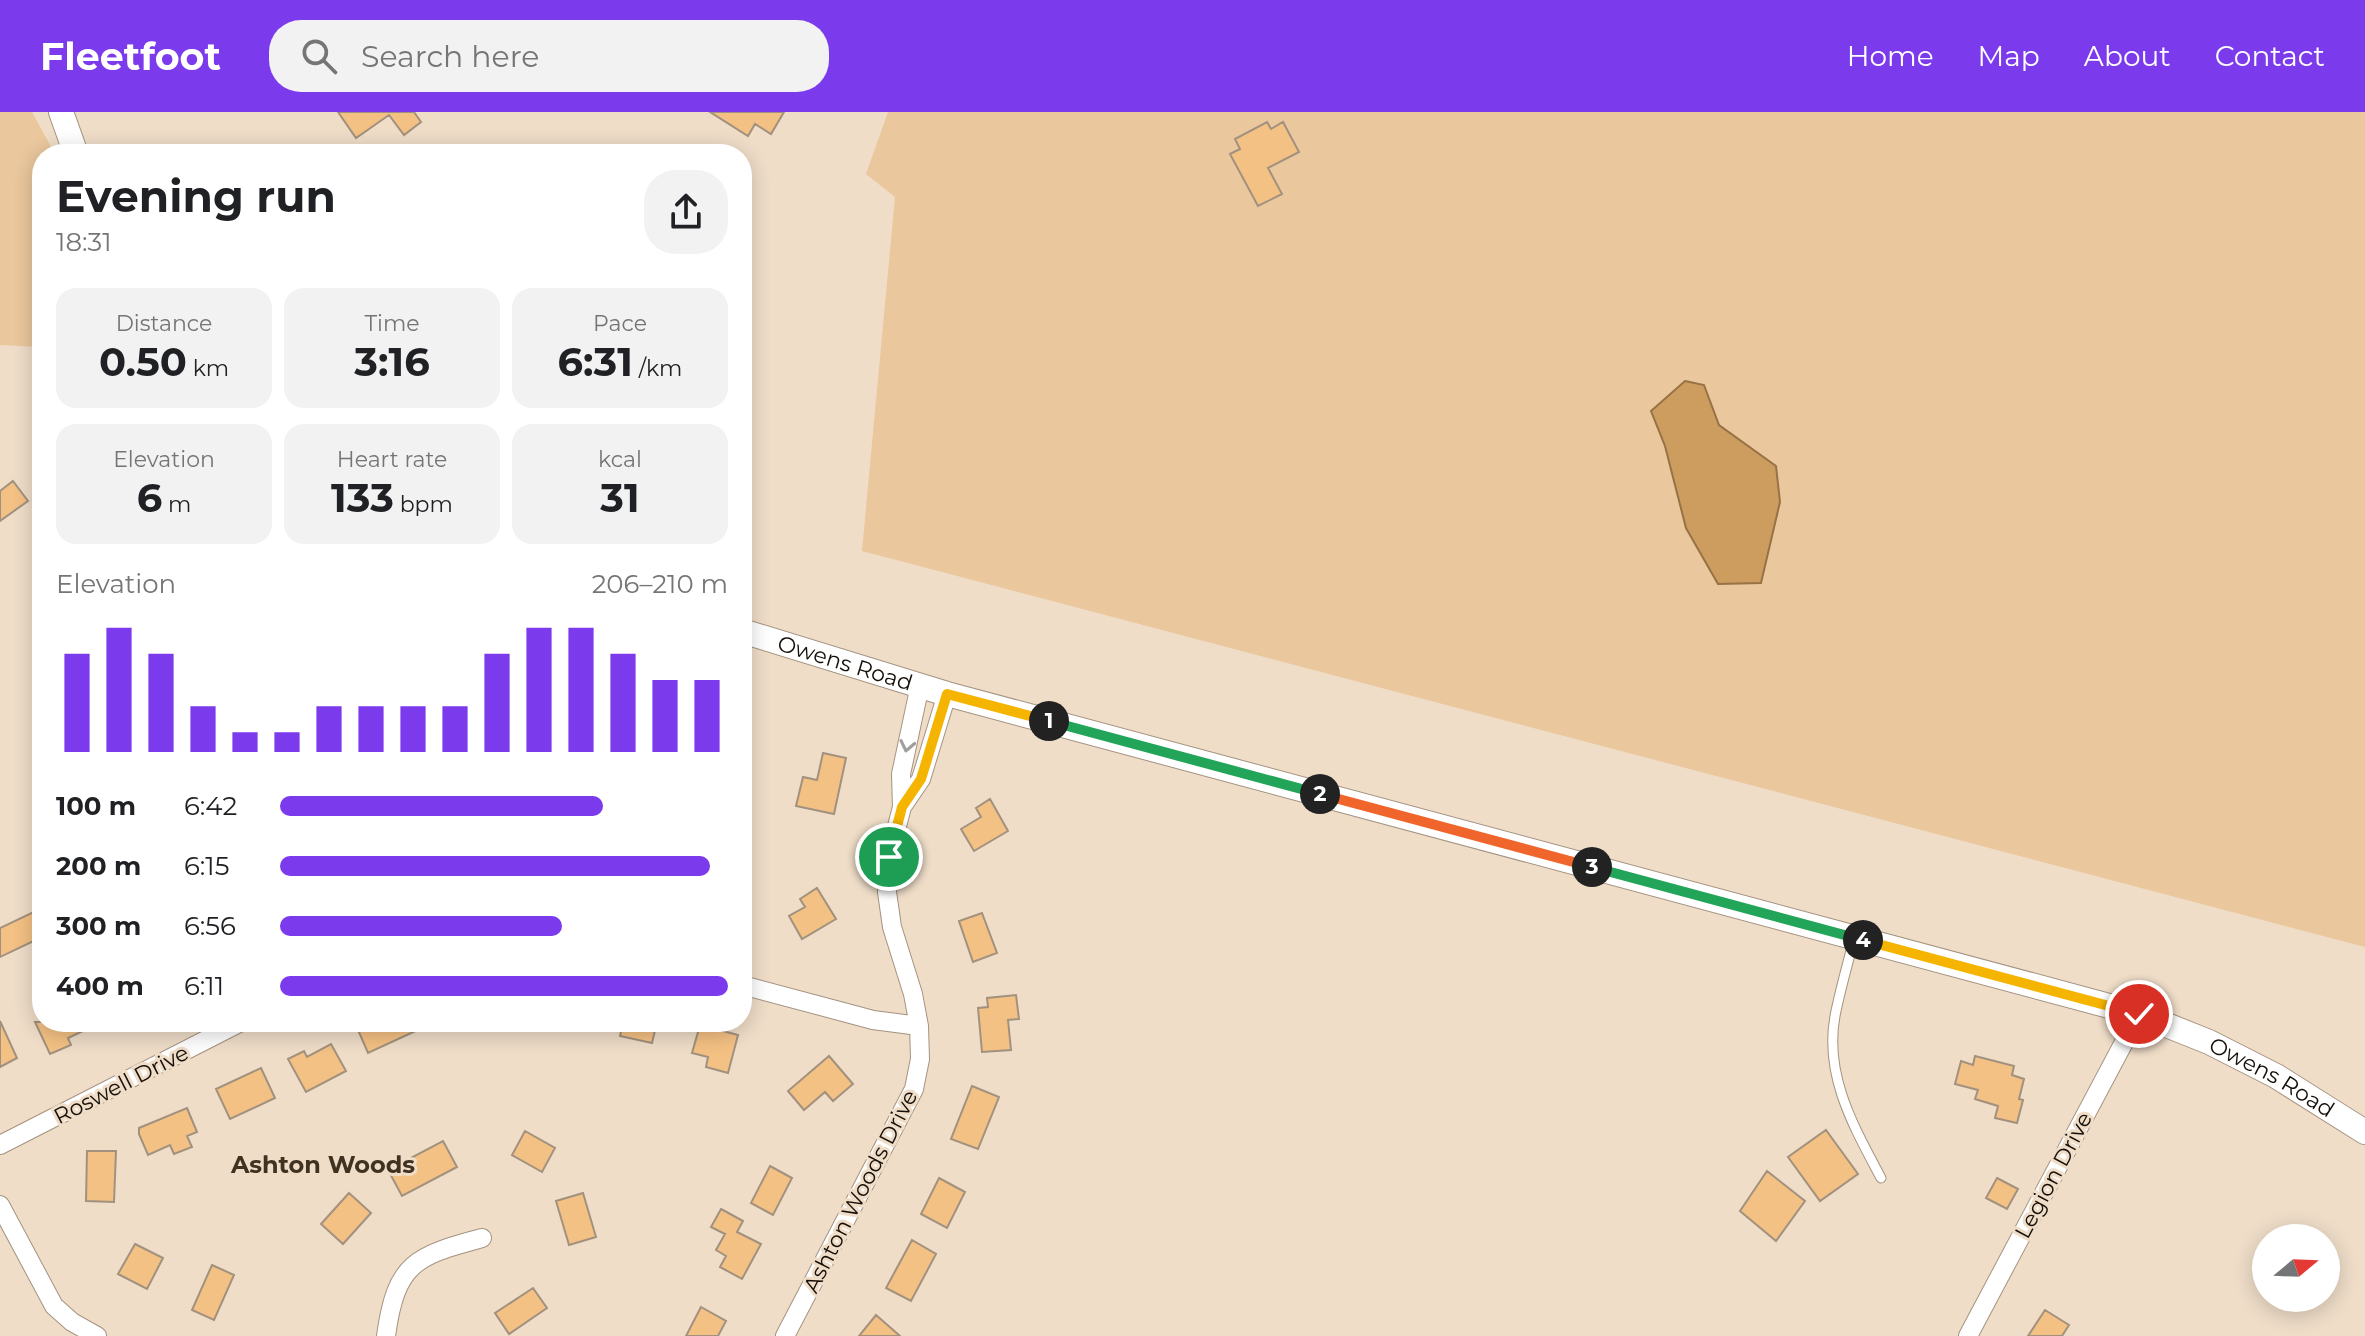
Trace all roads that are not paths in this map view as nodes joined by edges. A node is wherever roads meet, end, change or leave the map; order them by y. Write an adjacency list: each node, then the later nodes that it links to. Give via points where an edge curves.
1 (61, 112): 2 (street)
2 (72, 144)
3 (752, 634): 4 (street, Owens Road)
4 (920, 685): 5 (street, Owens Road); 6 (street, Ashton Woods Drive, one-way to 6, via 901,774)
5 (947, 694): 6 (street, Ashton Woods Drive, via 921,779); 7 (street, Owens Road)
6 (902, 807): 10 (street, Ashton Woods Drive, via 889,857 887,892)
7 (1854, 938): 9 (street, Owens Road); 14 (lane, via 1834,1018 1835,1073 1852,1122)
8 (752, 988): 10 (street, via 873,1020)
9 (2139, 1014): 12 (street, Owens Road, via 2276,1076); 20 (street, Legion Drive)
10 (919, 1026): 19 (street, Ashton Woods Drive, via 914,1089)
11 (221, 1032): 13 (street, Roswell Drive)
12 (2365, 1132)
13 (0, 1145)
14 (1881, 1178)
15 (0, 1205): 17 (street, via 54,1306)
16 (482, 1238): 18 (street, via 415,1263 399,1284)
17 (97, 1336)
18 (386, 1336)
19 (785, 1336)
20 (1968, 1336)

